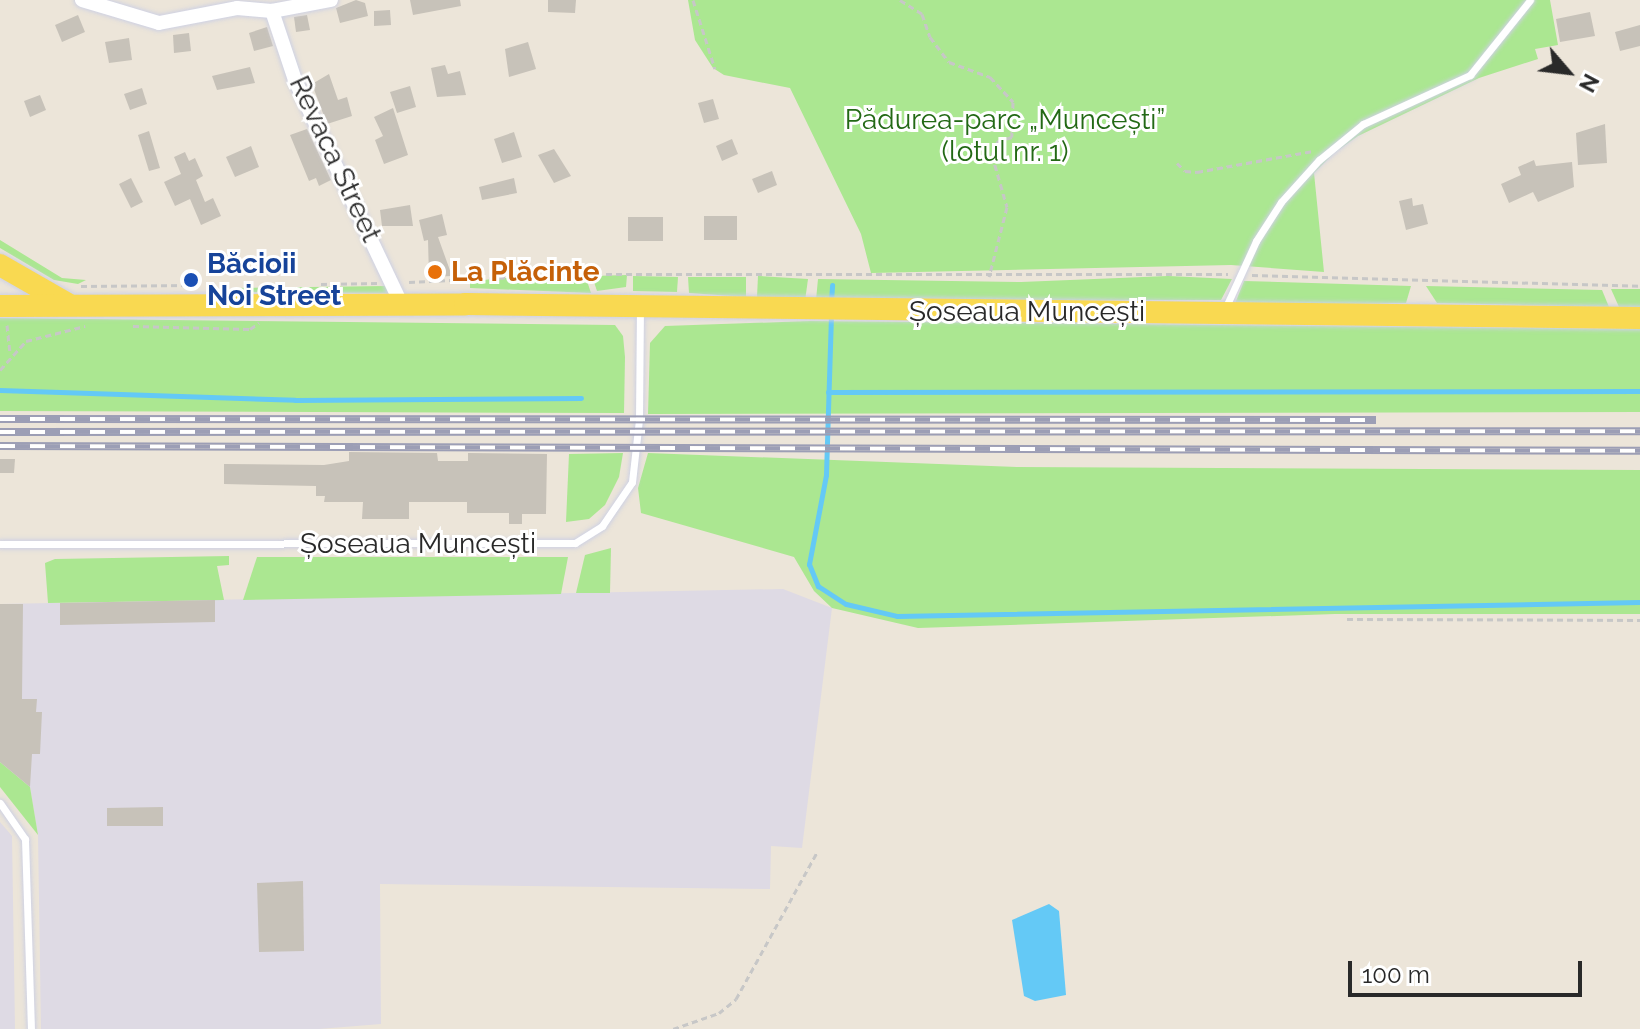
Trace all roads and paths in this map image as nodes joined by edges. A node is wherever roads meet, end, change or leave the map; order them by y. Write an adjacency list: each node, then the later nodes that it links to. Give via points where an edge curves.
1 (82, 0): 6 (street, via 159,23 237,8)
2 (331, 0): 6 (street)
3 (693, 0): 7 (path)
4 (900, 0): 12 (path, via 922,14 930,37 949,62 990,77 1013,102 1012,137 998,141 992,155 1007,207)
5 (1530, 0): 8 (lane, via 1470,75 1363,124)
6 (272, 11): 13 (street, Revaca Street, via 295,80)
7 (715, 69)
8 (1324, 156): 9 (path, via 1298,152 1197,172 1185,171); 11 (lane, via 1281,202)
9 (1177, 163)
10 (0, 265): 17 (main road)
11 (1241, 275): 12 (path); 16 (path); 21 (lane)
12 (989, 278): 13 (path, via 517,274)
13 (392, 283): 14 (path); 18 (street, Revaca Street)
14 (316, 284)
15 (196, 285): 17 (path)
16 (1640, 286)
17 (75, 297): 18 (main road, Șoseaua Muncești); 19 (main road, Șoseaua Muncești)
18 (402, 305): 20 (main road, Șoseaua Muncești)
19 (2, 306): 26 (path)
20 (640, 308): 21 (main road, Șoseaua Muncești); 28 (lane, Șoseaua Muncești, via 639,420 632,482 602,526 575,543)
21 (1223, 313): 23 (main road, Șoseaua Muncești)
22 (261, 316): 25 (path, via 250,329)
23 (1640, 318)
24 (99, 324): 26 (path, via 46,333)
25 (125, 325)
26 (10, 354): 27 (path)
27 (0, 370)
28 (0, 544)
29 (1347, 619): 30 (path)
30 (1640, 620)
31 (0, 803): 33 (lane, via 25,839)
32 (817, 852): 34 (path, via 736,999 719,1013)
33 (31, 1029)
34 (673, 1029)

